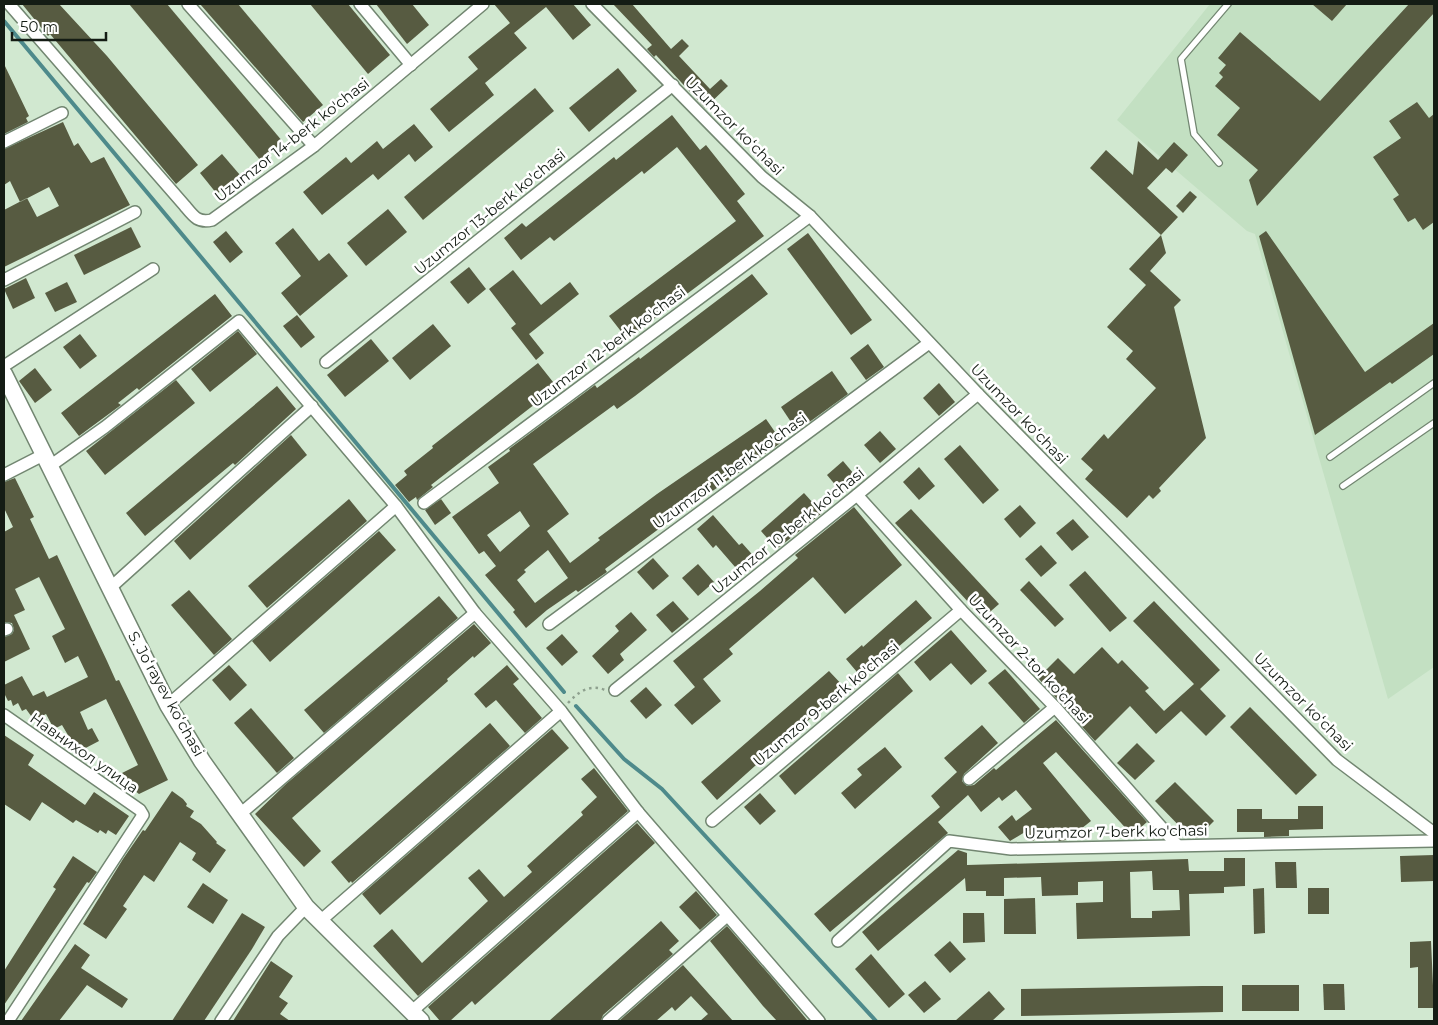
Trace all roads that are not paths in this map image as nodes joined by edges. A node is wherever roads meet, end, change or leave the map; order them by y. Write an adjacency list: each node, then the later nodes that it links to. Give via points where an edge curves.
1 (8, 4): 11 (street, Uzumzor 14-berk ko'chasi, via 195,218 203,222 212,220)
2 (188, 4): 11 (street)
3 (360, 4): 7 (street)
4 (483, 4): 7 (street, Uzumzor 14-berk ko'chasi)
5 (592, 4): 8 (street, Uzumzor koʻchasi)
6 (1228, 4): 12 (lane, via 1180,59 1194,134)
7 (410, 65): 11 (street, Uzumzor 14-berk ko'chasi)
8 (673, 85): 14 (street, Uzumzor koʻchasi, via 762,177); 18 (street, Uzumzor 13-berk ko'chasi)
9 (62, 113): 10 (street)
10 (4, 142)
11 (314, 146)
12 (1219, 163)
13 (135, 212): 16 (street)
14 (810, 216): 17 (street, Uzumzor koʻchasi); 30 (street, Uzumzor 12-berk ko'chasi)
15 (153, 269): 19 (street)
16 (4, 280)
17 (930, 343): 22 (street, Uzumzor koʻchasi); 35 (street, Uzumzor 11-berk ko'chasi)
18 (326, 362)
19 (4, 366)
20 (4, 374): 26 (street, S. Joʻrayev koʻchasi)
21 (1434, 383): 25 (lane)
22 (978, 394): 29 (street, Uzumzor 10-berk ko'chasi); 45 (street, Uzumzor koʻchasi, via 1337,760)
23 (312, 406): 26 (street, via 239,321 104,427); 31 (street); 32 (street)
24 (1434, 422): 28 (lane)
25 (1330, 457)
26 (48, 460): 27 (street); 32 (street, S. Joʻrayev koʻchasi)
27 (4, 475)
28 (1343, 486)
29 (857, 495): 33 (street, Uzumzor 2-tor ko'chasi); 36 (street, Uzumzor 10-berk ko'chasi)
30 (424, 502)
31 (396, 506): 34 (street); 37 (street)
32 (110, 588): 37 (street, S. Joʻrayev koʻchasi)
33 (961, 610): 38 (street, Uzumzor 2-tor ko'chasi); 44 (street, Uzumzor 9-berk ko'chasi)
34 (475, 614): 39 (street); 43 (street)
35 (549, 624)
36 (615, 690)
37 (168, 705): 43 (street, S. Joʻrayev koʻchasi)
38 (1055, 708): 41 (street); 47 (street, Uzumzor 2-tor ko'chasi)
39 (561, 711): 42 (street); 50 (street)
40 (4, 716): 54 (street, Навнихол улица, via 140,810 143,817)
41 (969, 779)
42 (638, 812): 49 (street); 52 (street)
43 (239, 815): 48 (street, S. Joʻrayev koʻchasi)
44 (712, 820)
45 (1434, 833)
46 (1434, 841): 47 (street, Uzumzor 7-berk ko'chasi)
47 (1177, 845): 51 (street, Uzumzor 7-berk ko'chasi, via 1011,849 949,841)
48 (306, 907): 50 (street, S. Joʻrayev koʻchasi); 55 (street, via 278,936)
49 (727, 916): 53 (street); 56 (street)
50 (319, 922): 52 (street, S. Joʻrayev koʻchasi)
51 (838, 941)
52 (416, 1017)
53 (815, 1017): 57 (street)
54 (8, 1021)
55 (221, 1021)
56 (608, 1021)
57 (802, 1021)

